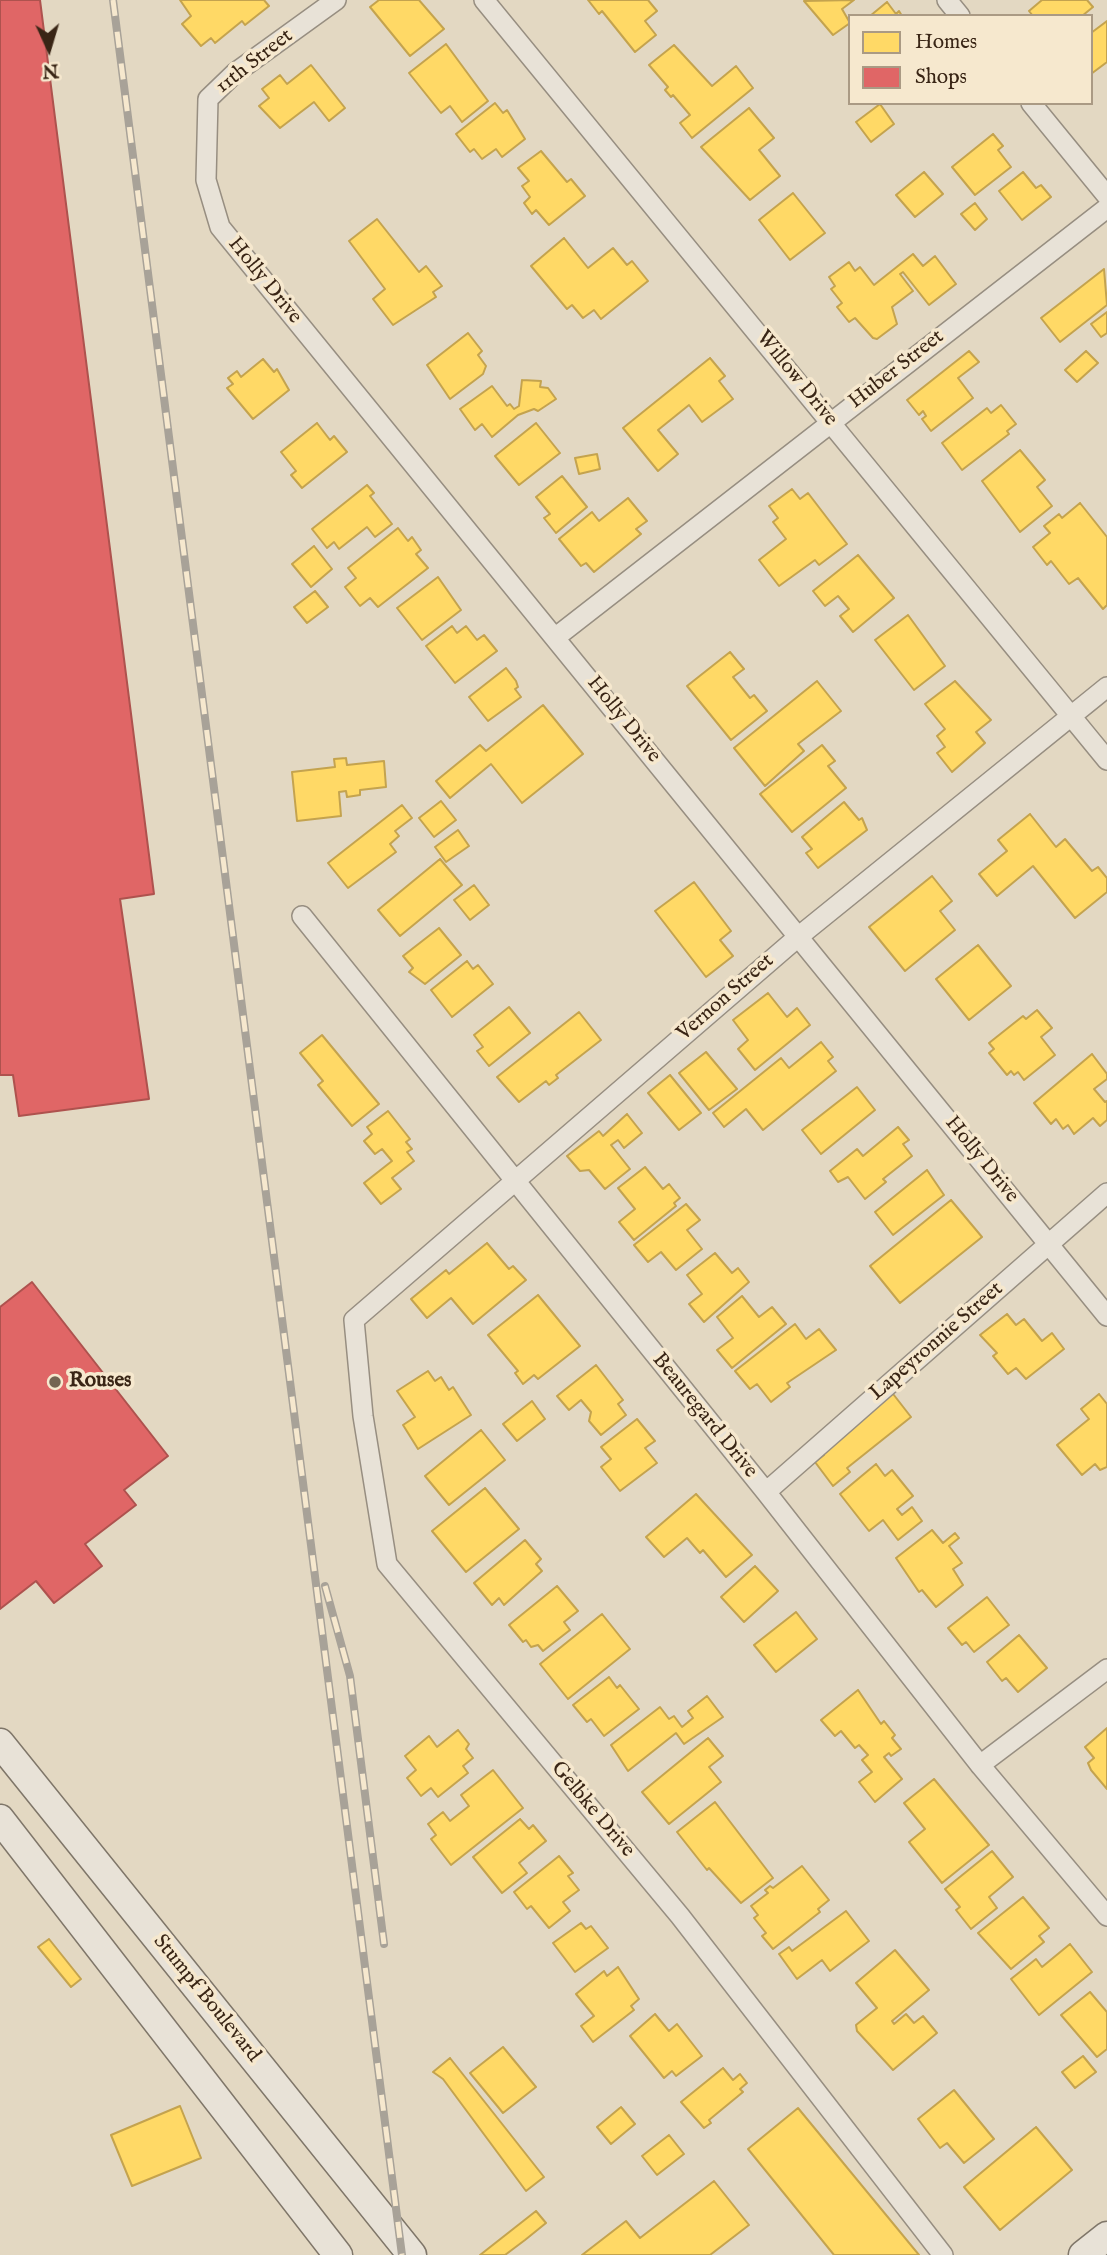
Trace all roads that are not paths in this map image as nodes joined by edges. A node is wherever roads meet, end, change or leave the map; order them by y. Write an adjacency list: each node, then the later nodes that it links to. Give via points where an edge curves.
1 (336, 0): 5 (street, 11th Street, via 235,73)
2 (484, 0): 9 (street, Willow Drive)
3 (947, 0): 4 (street)
4 (958, 14)
5 (208, 99): 10 (street, Holly Drive, via 206,180 220,227)
6 (1033, 105): 7 (street)
7 (1107, 196)
8 (1107, 208): 9 (street, Huber Street)
9 (831, 421): 10 (street, Huber Street); 12 (street, Willow Drive)
10 (556, 637): 15 (street, Holly Drive)
11 (1107, 687): 12 (street, Vernon Street)
12 (1070, 716): 13 (street, Willow Drive); 15 (street, Vernon Street)
13 (1107, 760)
14 (302, 915): 16 (street, Beauregard Drive)
15 (799, 937): 16 (street, Vernon Street); 18 (street, Holly Drive)
16 (513, 1181): 20 (street, Vernon Street); 21 (street, Beauregard Drive)
17 (1107, 1193): 18 (street, Lapeyronnie Street)
18 (1049, 1244): 19 (street, Holly Drive); 21 (street, Lapeyronnie Street)
19 (1107, 1316)
20 (354, 1320): 30 (street, Gelbke Drive, via 363,1416 387,1563 680,1916)
21 (766, 1492): 24 (street, Beauregard Drive)
22 (1107, 1669): 24 (street)
23 (0, 1743): 29 (main road, Stumpf Boulevard)
24 (980, 1765): 26 (street, Beauregard Drive)
25 (2, 1825): 28 (main road)
26 (1107, 1916)
27 (1107, 2236): 31 (main road)
28 (338, 2255)
29 (412, 2255)
30 (943, 2255)
31 (1083, 2255)

